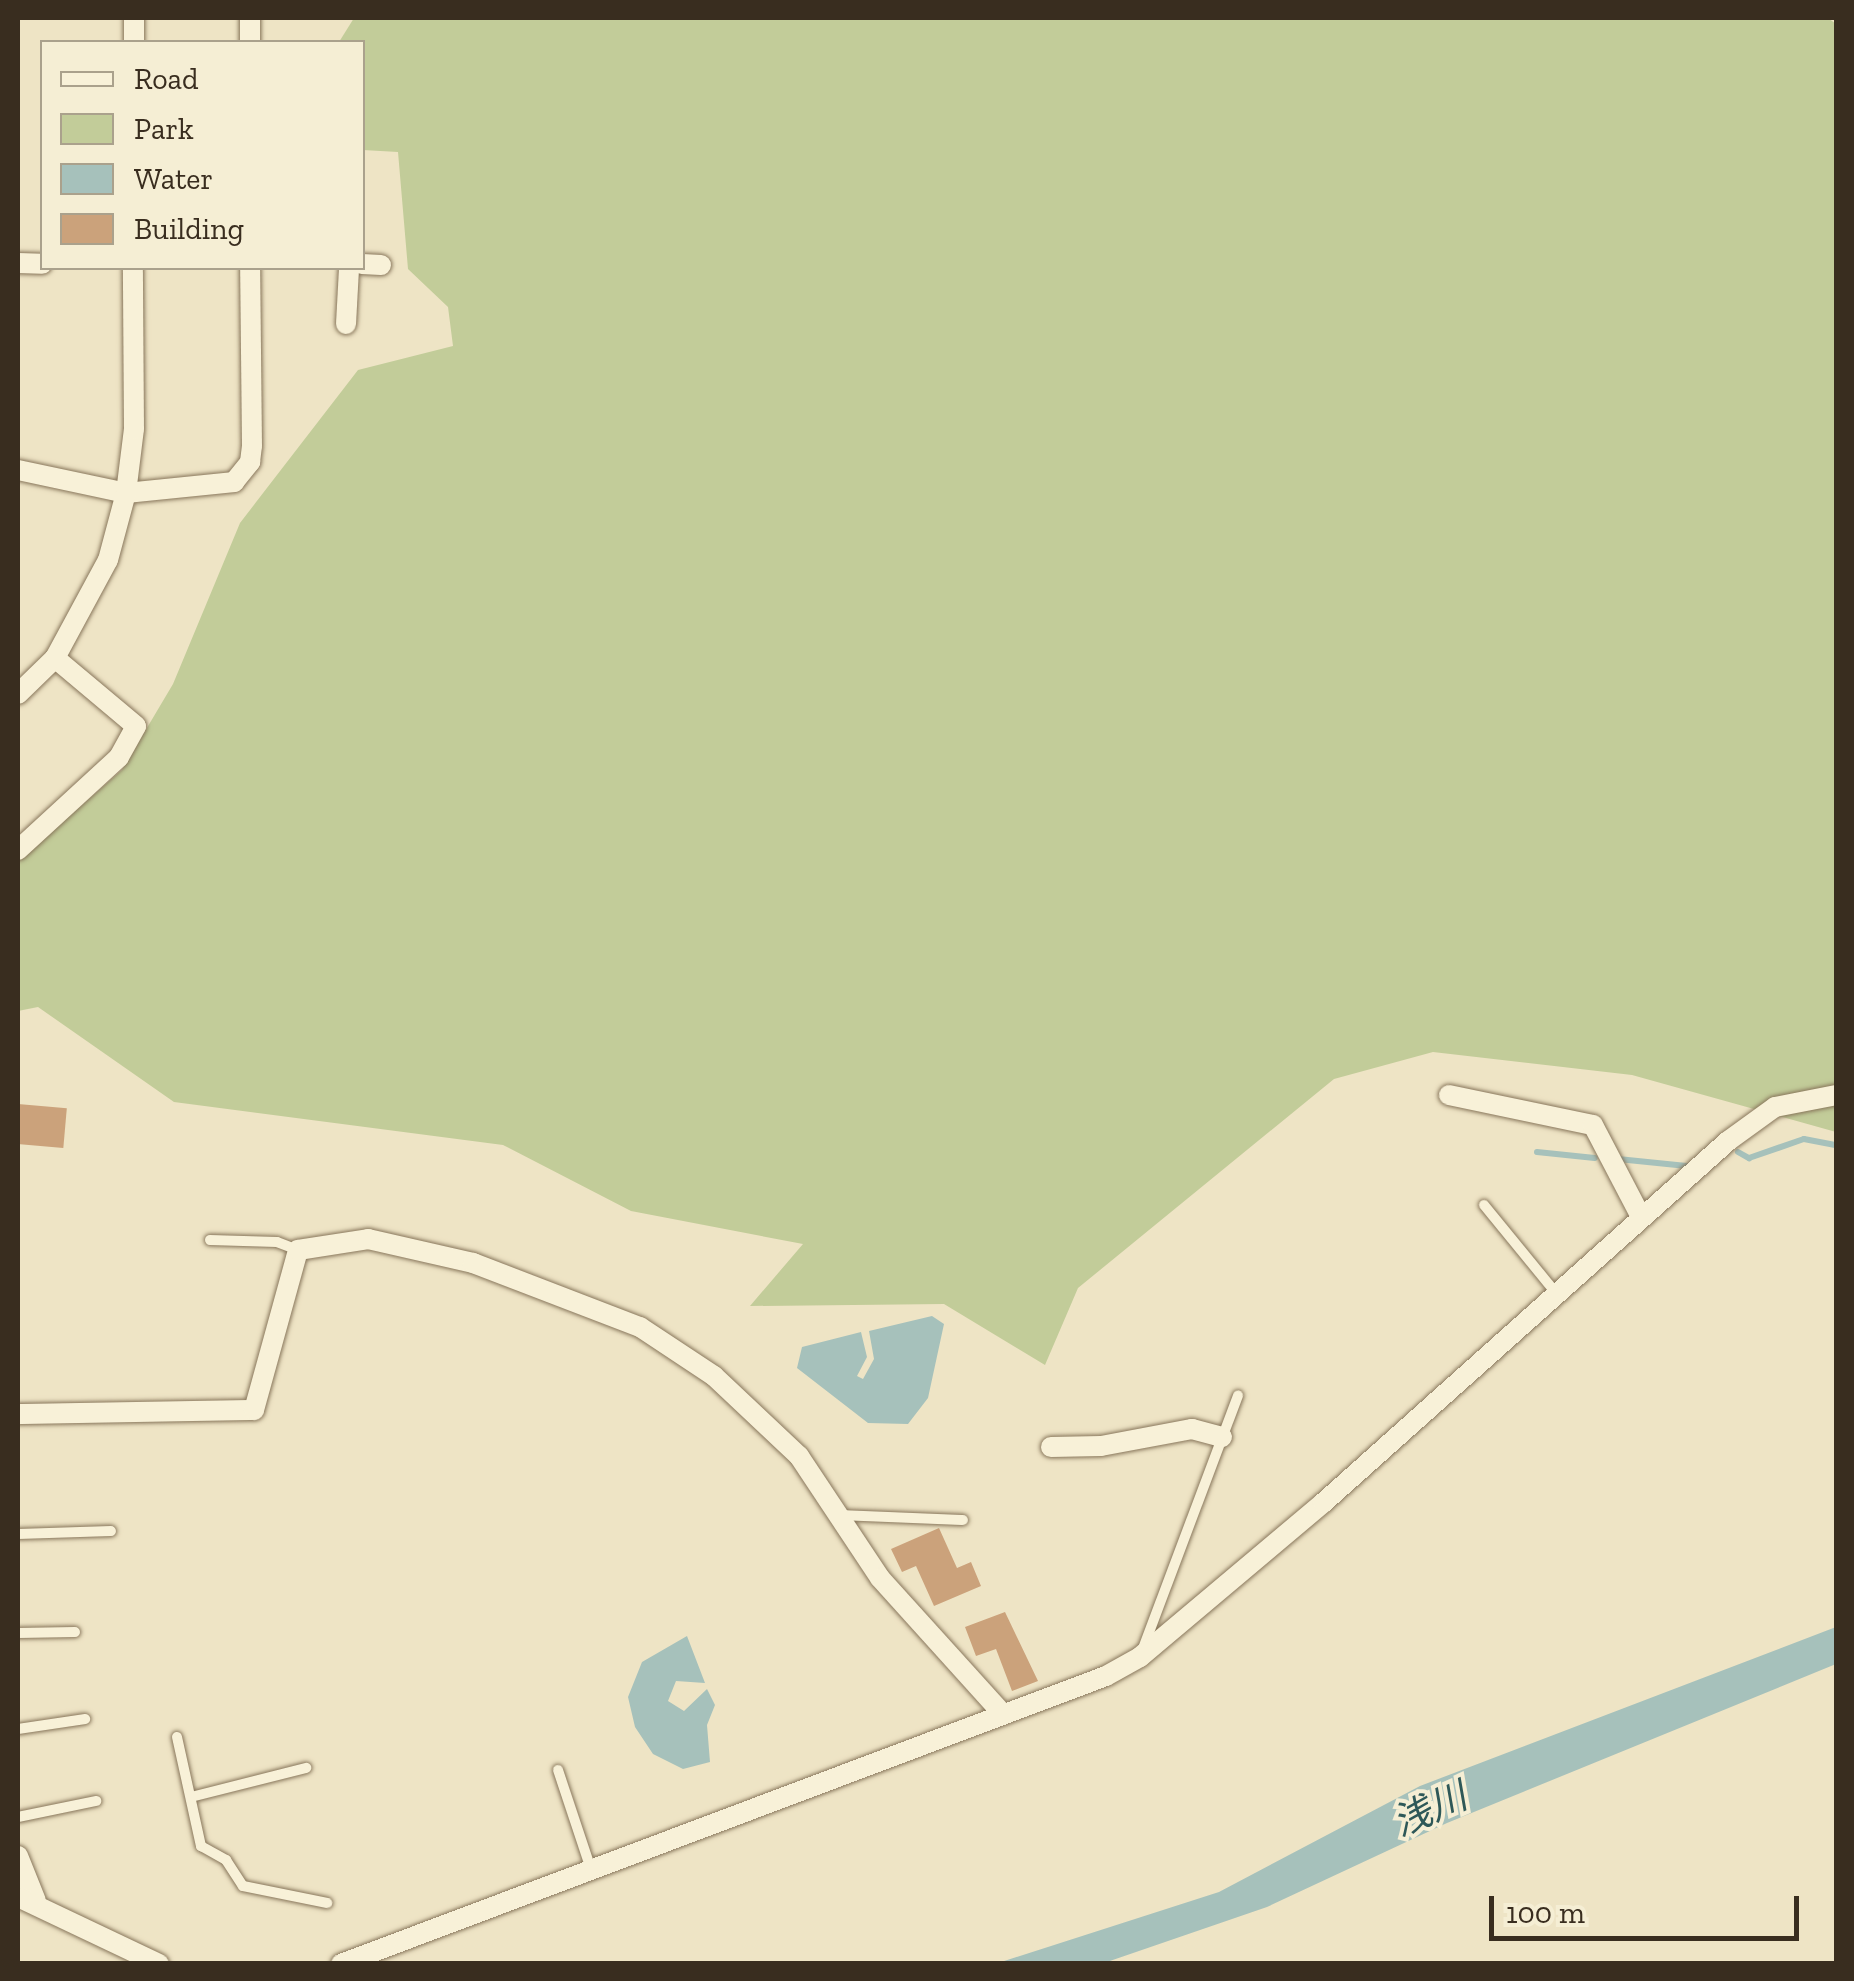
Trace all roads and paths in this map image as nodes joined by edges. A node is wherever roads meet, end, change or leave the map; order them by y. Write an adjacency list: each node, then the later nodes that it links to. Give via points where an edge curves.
1 (132, 270): 6 (street, via 134,429)
2 (250, 270): 6 (street, via 250,462 234,482 214,488)
3 (349, 270): 4 (street)
4 (346, 324)
5 (18, 470): 6 (street)
6 (126, 494): 7 (street, via 108,560)
7 (55, 658): 8 (street); 9 (street, via 136,726 119,757)
8 (18, 694)
9 (18, 850)
10 (1449, 1095): 13 (street, via 1593,1126)
11 (1836, 1095): 13 (street, via 1775,1107)
12 (1484, 1205): 16 (lane)
13 (1642, 1217): 16 (street)
14 (210, 1240): 15 (lane, via 277,1242)
15 (298, 1250): 18 (street, via 254,1410); 21 (street, via 368,1238 428,1252 640,1327 700,1366 775,1430)
16 (1556, 1293): 27 (street)
17 (1238, 1395): 19 (lane)
18 (18, 1414)
19 (1222, 1437): 20 (street, via 1192,1429 1101,1446); 27 (lane)
20 (1051, 1446)
21 (838, 1515): 22 (lane); 28 (street, via 880,1578)
22 (963, 1520)
23 (111, 1531): 24 (lane)
24 (18, 1534)
25 (75, 1632): 26 (lane)
26 (18, 1633)
27 (1140, 1657): 28 (street)
28 (1003, 1714): 38 (street)
29 (85, 1719): 30 (lane)
30 (18, 1729)
31 (178, 1738): 34 (lane)
32 (306, 1768): 34 (lane)
33 (558, 1770): 38 (lane)
34 (191, 1798): 40 (lane, via 201,1846 226,1860 243,1886)
35 (96, 1800): 36 (lane)
36 (18, 1817)
37 (18, 1856): 39 (street)
38 (590, 1866): 42 (street)
39 (27, 1899): 41 (street)
40 (327, 1902)
41 (159, 1964)
42 (341, 1964)

